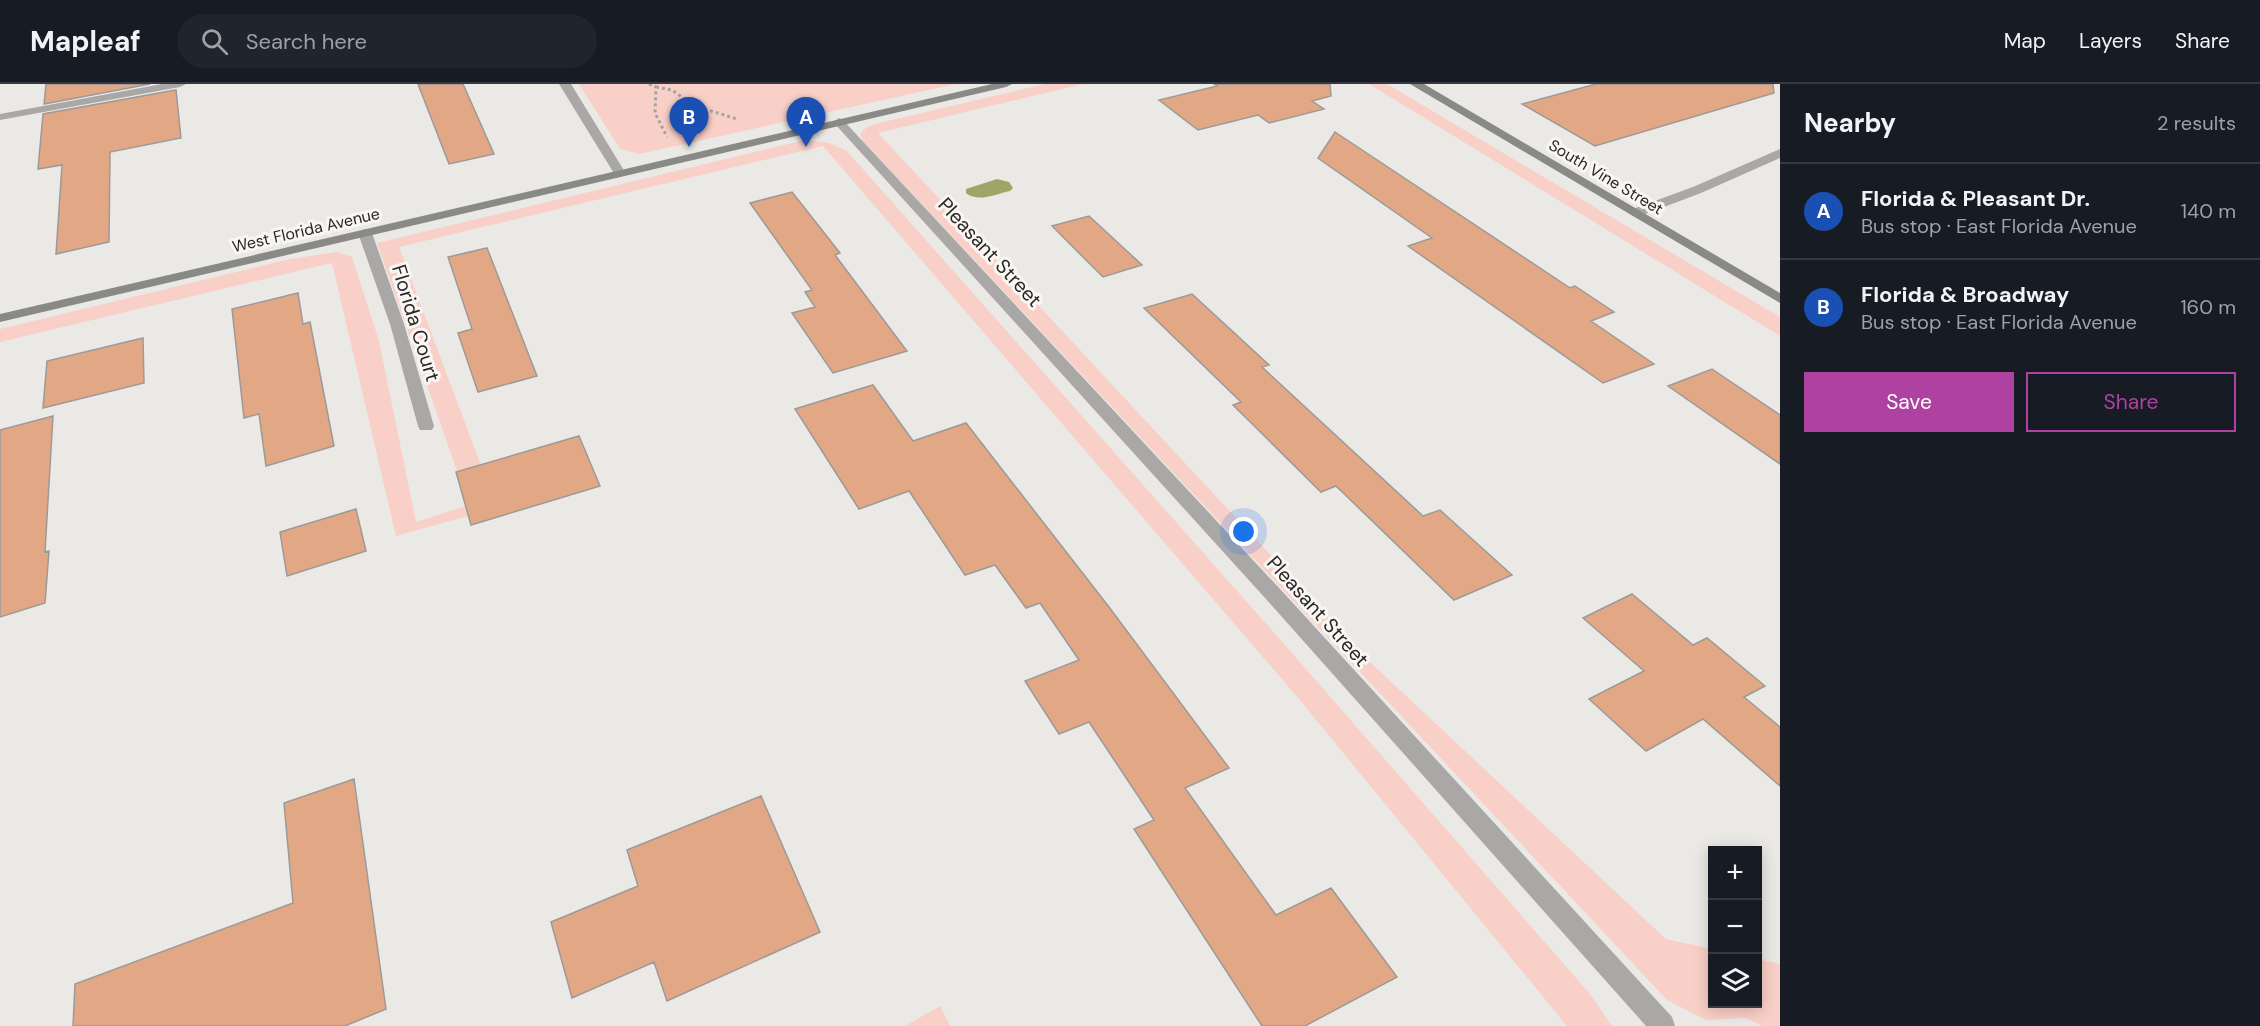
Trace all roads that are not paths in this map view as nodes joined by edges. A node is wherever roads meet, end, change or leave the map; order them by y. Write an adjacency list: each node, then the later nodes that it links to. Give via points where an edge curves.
1 (180, 84): 5 (street)
2 (565, 84): 8 (street)
3 (1006, 84): 6 (main road, West Florida Avenue)
4 (1416, 84): 9 (main road, South Vine Street)
5 (0, 117)
6 (839, 122): 8 (main road, West Florida Avenue); 14 (street, Pleasant Street)
7 (1780, 153): 9 (street)
8 (619, 172): 10 (main road, West Florida Avenue)
9 (1635, 213): 11 (main road, South Vine Street)
10 (365, 233): 12 (main road, West Florida Avenue); 13 (street, Florida Court, via 397,324)
11 (1780, 299)
12 (0, 318)
13 (426, 426)
14 (1663, 1026)

